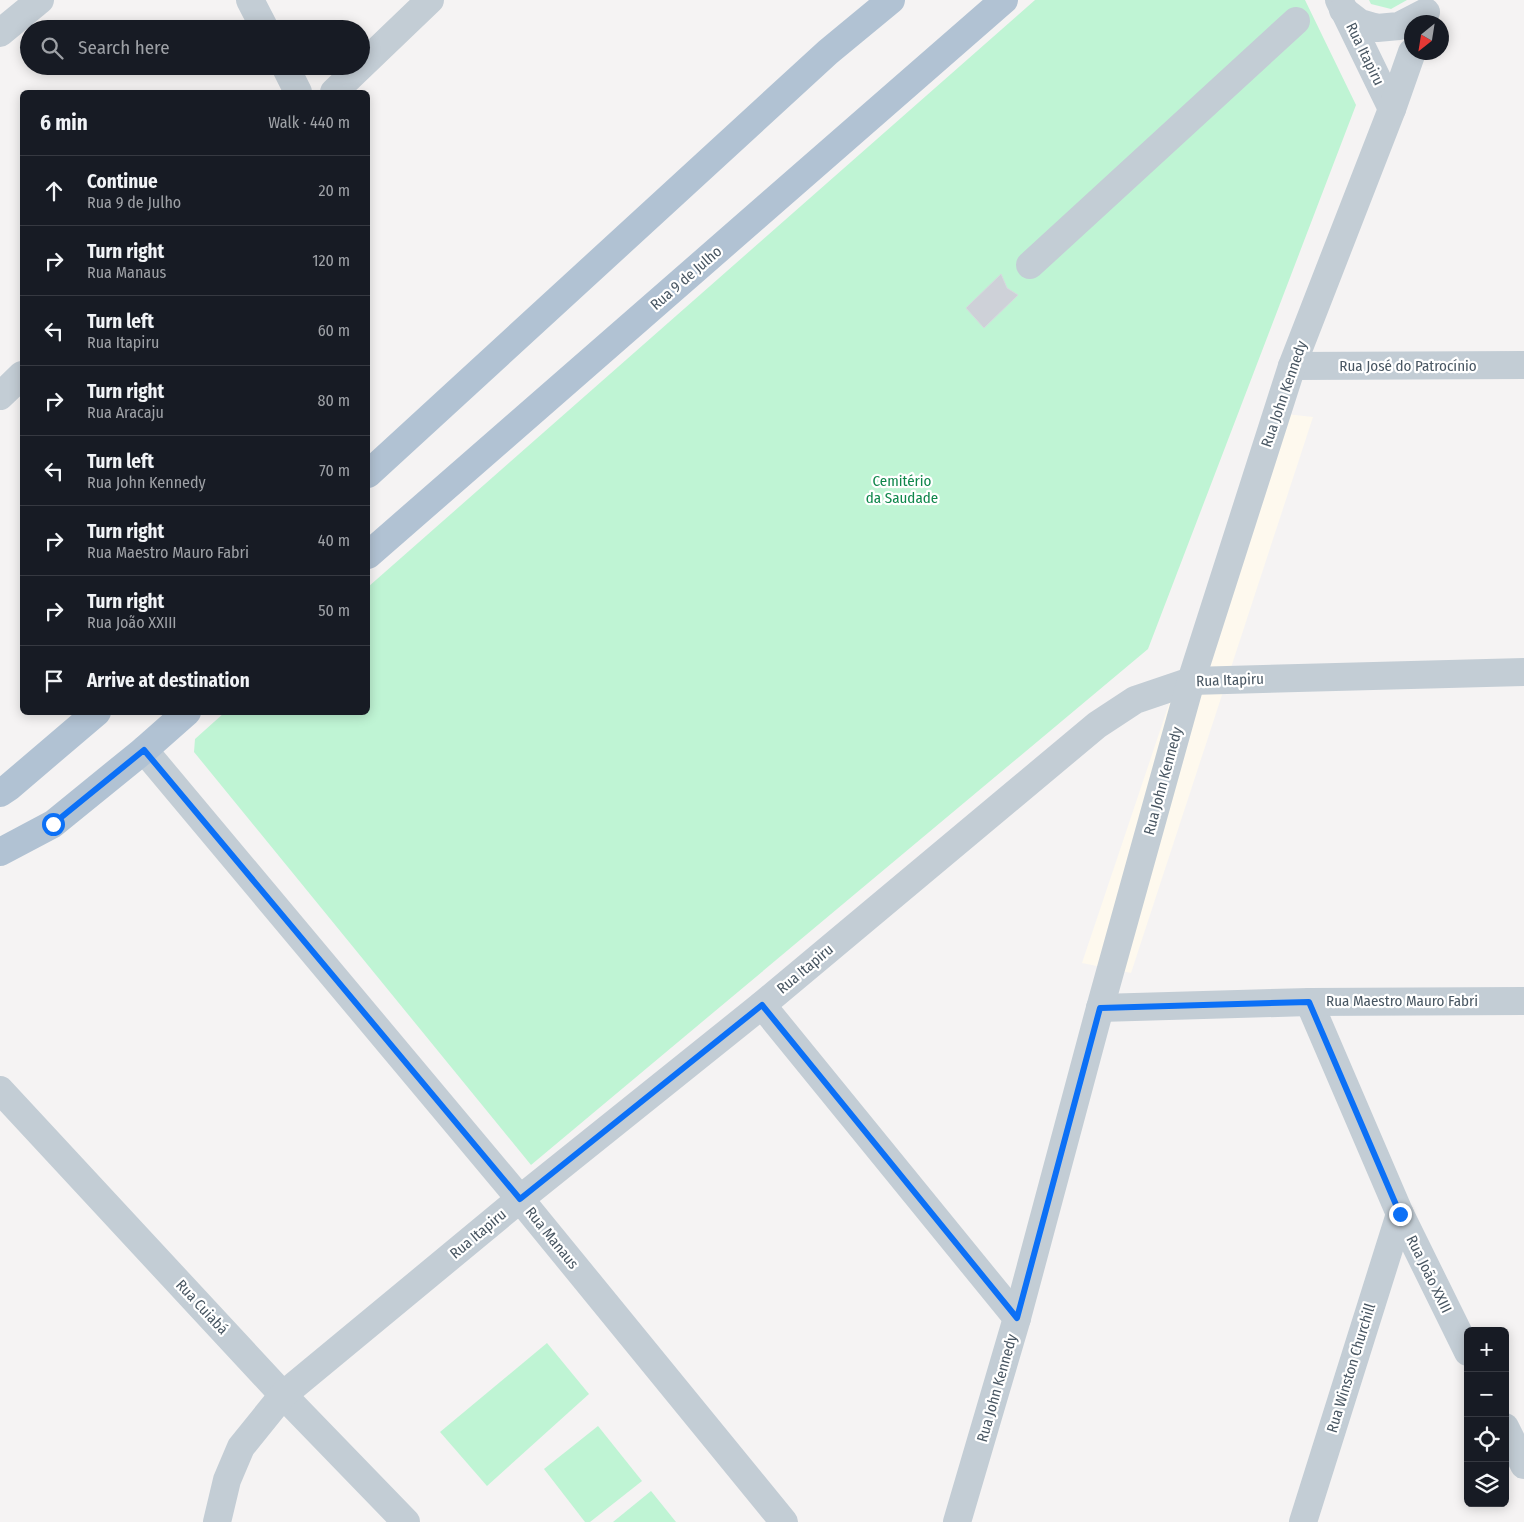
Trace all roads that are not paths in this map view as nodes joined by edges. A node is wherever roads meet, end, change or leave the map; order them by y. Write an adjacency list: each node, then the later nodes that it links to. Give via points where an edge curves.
1 (40, 0): 10 (street)
2 (250, 0): 8 (street)
3 (430, 0): 11 (street)
4 (891, 0): 23 (main road, via 828,52)
5 (1004, 0): 24 (main road, Rua 9 de Julho)
6 (1341, 5): 7 (street, via 1360,23 1377,28 1399,26); 17 (street, Rua Itapiru)
7 (1426, 11)
8 (260, 20)
9 (1296, 22): 18 (street)
10 (0, 33)
11 (370, 58)
12 (1409, 60): 17 (street, Rua John Kennedy)
13 (289, 75): 15 (street)
14 (352, 75): 16 (street)
15 (297, 90)
16 (336, 90)
17 (1392, 109): 20 (street, Rua John Kennedy)
18 (1030, 265)
19 (1524, 365): 20 (street, Rua José do Patrocínio)
20 (1292, 366): 26 (street, Rua John Kennedy)
21 (20, 377): 22 (street)
22 (0, 396)
23 (370, 472)
24 (370, 553)
25 (1524, 672): 26 (street, Rua Itapiru)
26 (1191, 681): 34 (street, Rua Itapiru, via 1135,700 1097,725); 35 (street, Rua John Kennedy)
27 (93, 715): 30 (main road)
28 (184, 715): 29 (main road)
29 (144, 750): 31 (main road, via 53,824); 37 (street, Rua Manaus)
30 (0, 793)
31 (0, 852)
32 (1524, 1001): 33 (street, Rua Maestro Mauro Fabri)
33 (1309, 1002): 35 (street, Rua Maestro Mauro Fabri); 38 (street, Rua João XXIII)
34 (762, 1005): 37 (street, Rua Itapiru); 39 (street)
35 (1100, 1008): 39 (street, Rua John Kennedy)
36 (0, 1090): 41 (street, Rua Cuiabá)
37 (520, 1199): 41 (street, Rua Itapiru); 46 (street, Rua Manaus)
38 (1400, 1214): 40 (street, Rua João XXIII); 48 (street, Rua Winston Churchill)
39 (1017, 1318): 47 (street, Rua John Kennedy)
40 (1464, 1344)
41 (283, 1395): 44 (street, Rua Itapiru, via 241,1447); 45 (street, Rua Cuiabá)
42 (1509, 1436): 43 (street)
43 (1524, 1465)
44 (216, 1522)
45 (406, 1522)
46 (784, 1522)
47 (957, 1522)
48 (1303, 1522)

